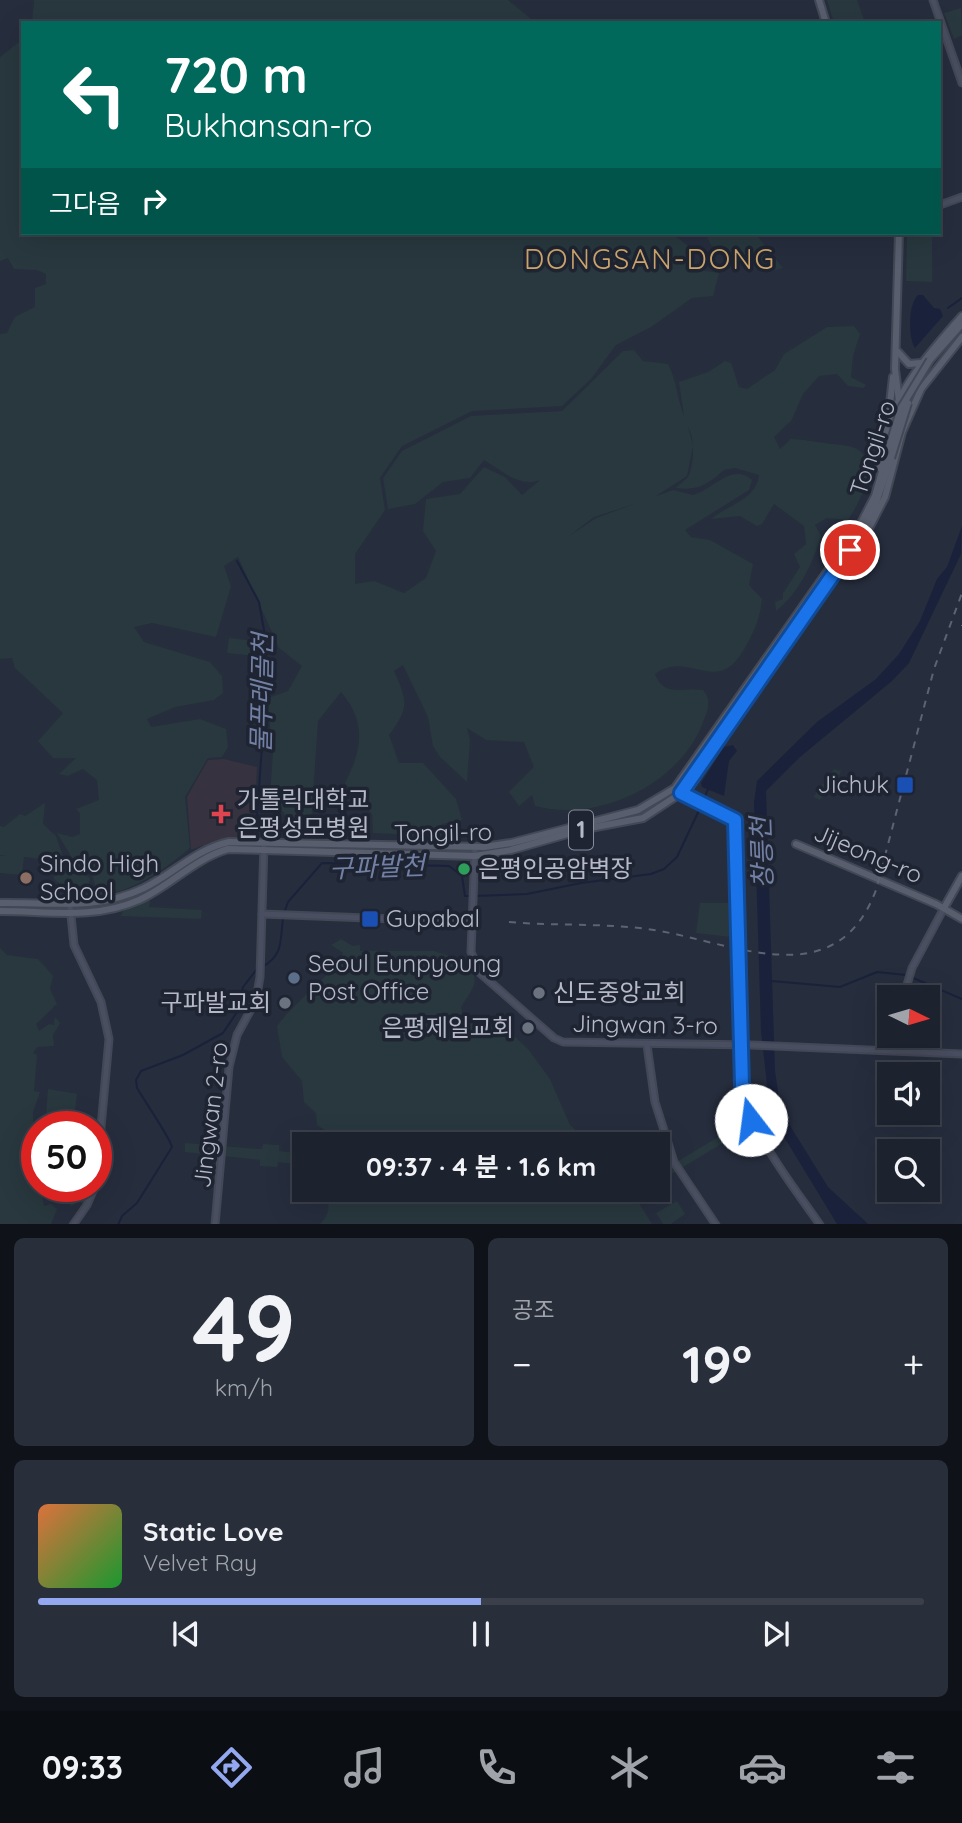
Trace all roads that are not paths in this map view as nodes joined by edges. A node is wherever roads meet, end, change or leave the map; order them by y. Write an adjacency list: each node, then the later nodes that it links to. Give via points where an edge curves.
1 (819, 0): 3 (main road)
2 (933, 0): 4 (street)
3 (825, 21)
4 (940, 21)
5 (941, 23): 6 (street)
6 (962, 83)
7 (962, 197): 8 (street)
8 (941, 205)
9 (899, 235): 14 (main road)
10 (962, 316): 16 (main road)
11 (962, 324): 15 (main road, Tongil-ro / 1)
12 (962, 330): 15 (main road, Tongil-ro / 1)
13 (962, 337): 19 (main road, via 935,367)
14 (897, 350): 16 (main road, via 909,364); 17 (main road)
15 (931, 362): 23 (main road, Tongil-ro / 1, bridge, via 901,408 870,507)
16 (921, 363): 18 (main road)
17 (895, 369): 18 (main road); 20 (main road)
18 (899, 401): 19 (main road); 20 (main road)
19 (911, 408): 22 (main road)
20 (888, 427): 21 (main road)
21 (884, 438): 22 (main road, via 894,434); 23 (main road, via 867,505)
22 (900, 440): 23 (main road, via 892,478 875,518 851,557)
23 (811, 601): 24 (main road, Tongil-ro / 1)
24 (678, 790): 25 (main road); 28 (main road, Tongil-ro / 1, via 638,810 510,843); 29 (main road, Tongil-ro / 1, via 643,818)
25 (735, 820): 39 (street)
26 (796, 844): 32 (main road, Jijeong-ro)
27 (264, 846): 28 (main road, Tongil-ro / 1); 29 (main road, Tongil-ro / 1, via 305,853); 33 (main road, Tongil-ro / 1, via 215,845 143,888); 35 (street)
28 (475, 847): 29 (street)
29 (475, 856): 37 (street, Jingwan 3-ro)
30 (962, 876): 32 (main road)
31 (0, 903): 33 (main road, Tongil-ro / 1)
32 (944, 908): 36 (main road, Jijeong-ro); 38 (street)
33 (70, 909): 34 (main road, Tongil-ro / 1); 43 (street, via 74,945 101,1002 109,1039)
34 (0, 911)
35 (262, 914): 37 (street); 46 (street, Jingwan 2-ro, via 256,1000 237,1035 229,1067)
36 (962, 919)
37 (472, 922): 40 (street, Jingwan 3-ro, via 471,952 476,968 554,1038 570,1044)
38 (907, 985)
39 (741, 1044): 40 (street, Jingwan 3-ro); 41 (street, Jingwan 3-ro); 48 (street, via 742,1085 751,1120)
40 (647, 1045): 47 (street, via 655,1102 674,1162)
41 (894, 1049): 42 (street, Jingwan 3-ro)
42 (962, 1054)
43 (103, 1111)
44 (88, 1202): 45 (street)
45 (73, 1224)
46 (215, 1224)
47 (716, 1224)
48 (820, 1224)

